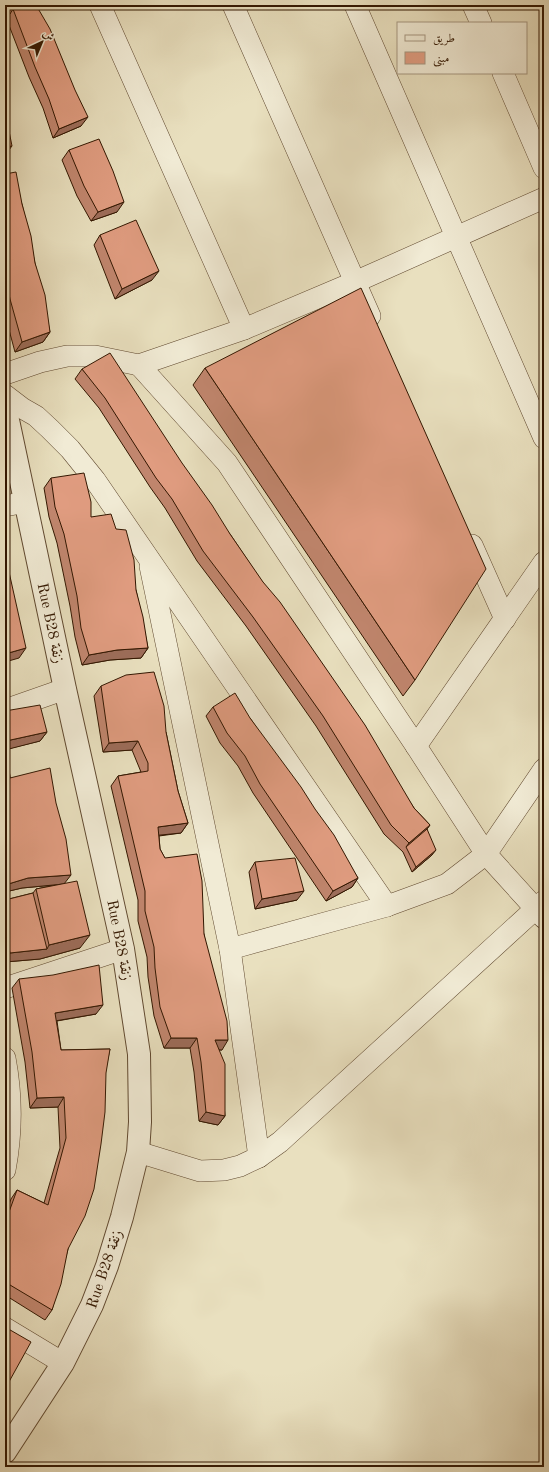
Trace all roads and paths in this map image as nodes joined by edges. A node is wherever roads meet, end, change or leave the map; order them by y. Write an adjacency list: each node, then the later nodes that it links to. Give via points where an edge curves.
1 (100, 5): 11 (street)
2 (233, 5): 10 (street)
3 (355, 5): 9 (street)
4 (474, 5): 5 (street)
5 (481, 22)
6 (503, 74): 7 (street)
7 (544, 168)
8 (544, 198): 9 (street)
9 (457, 237): 10 (street); 17 (street)
10 (355, 282): 11 (street); 12 (street)
11 (244, 329): 13 (street)
12 (377, 332)
13 (139, 364): 14 (street, via 95,356 67,356); 25 (street, via 227,463)
14 (5, 374)
15 (5, 395): 20 (street, via 36,416 70,449 96,480)
16 (5, 406): 18 (street, Rue B28 زنقة)
17 (544, 438)
18 (15, 504): 23 (street, Rue B28 زنقة)
19 (464, 526): 22 (street)
20 (148, 556): 28 (street); 31 (street)
21 (544, 562): 22 (street)
22 (505, 619): 25 (street)
23 (65, 689): 24 (street); 30 (street, Rue B28 زنقة)
24 (5, 710)
25 (416, 746): 27 (street)
26 (544, 769): 27 (street)
27 (486, 854): 28 (street, via 447,884); 29 (street)
28 (386, 906): 31 (street)
29 (541, 909): 35 (street, via 280,1142)
30 (123, 949): 32 (street); 34 (street, Rue B28 زنقة, via 139,1054)
31 (230, 949): 35 (street)
32 (5, 988)
33 (5, 1058): 36 (street, via 11,1126)
34 (138, 1152): 35 (street, via 200,1171 224,1170); 38 (street, Rue B28 زنقة, via 108,1266)
35 (258, 1157)
36 (5, 1170)
37 (5, 1328): 38 (street)
38 (63, 1363): 39 (street, Rue B28 زنقة)
39 (7, 1443)

